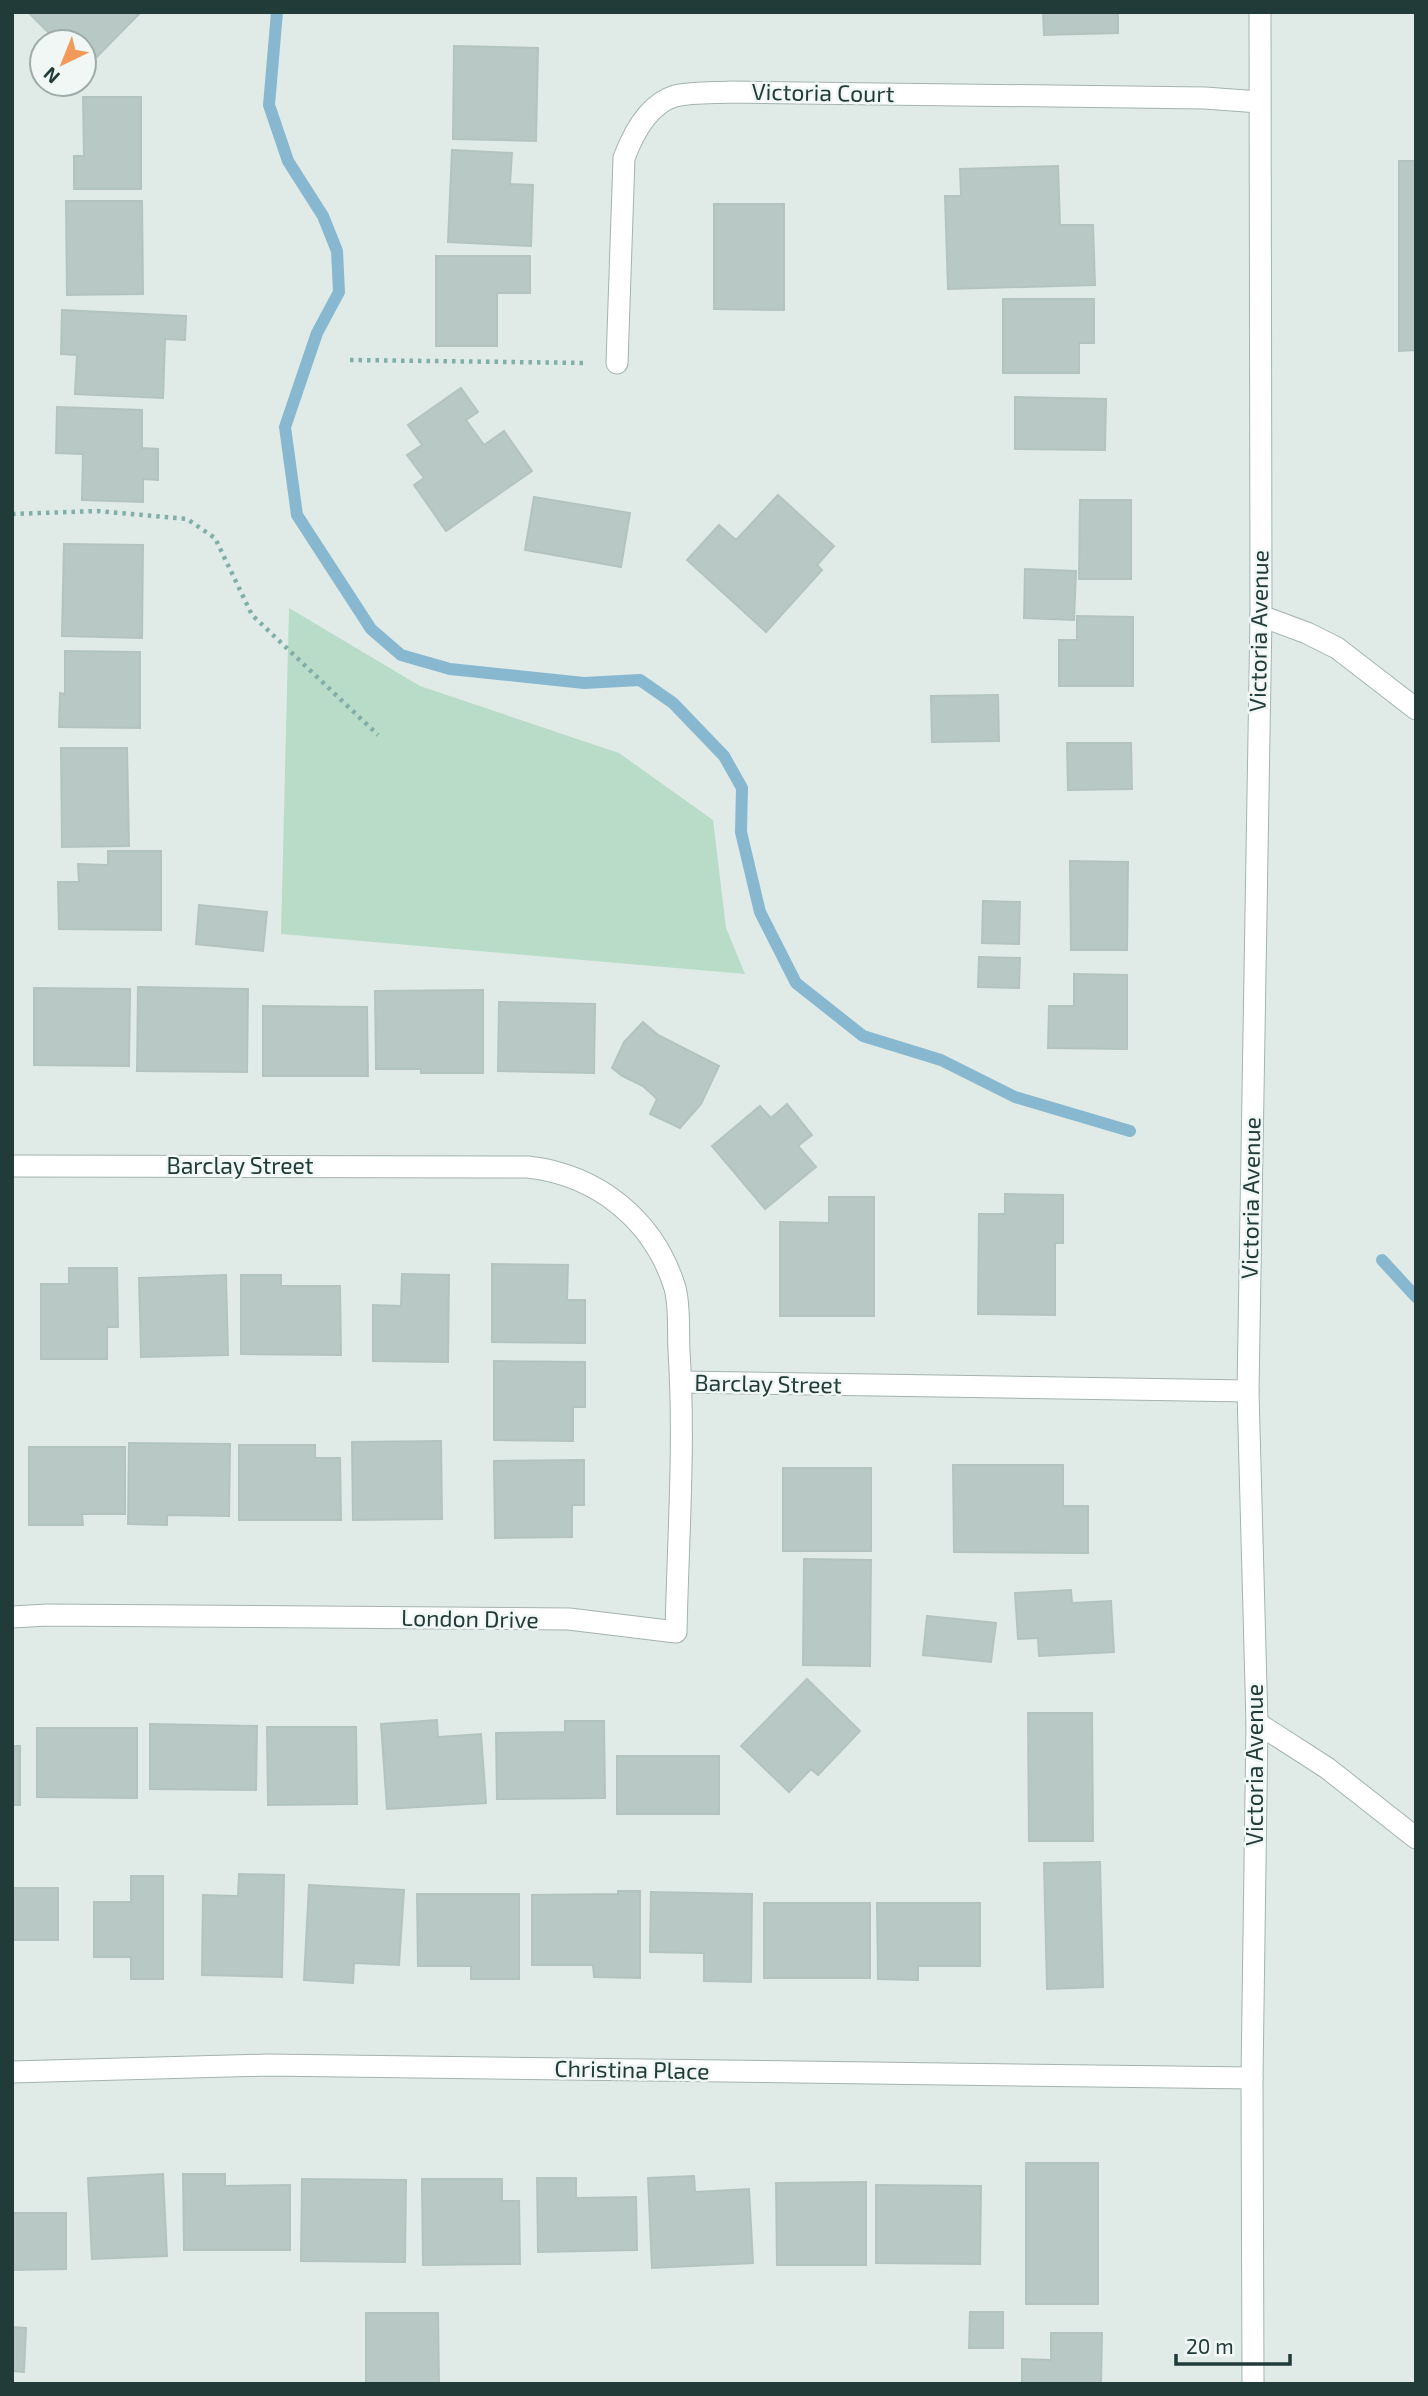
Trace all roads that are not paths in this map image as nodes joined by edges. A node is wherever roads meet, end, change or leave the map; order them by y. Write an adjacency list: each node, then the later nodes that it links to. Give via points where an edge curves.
1 (1260, 12): 2 (street, Victoria Avenue)
2 (1259, 102): 3 (street, Victoria Court, via 731,92 673,97 652,111 634,132 624,158); 4 (street, Victoria Avenue)
3 (617, 363)
4 (1261, 616): 5 (street, via 1337,648); 8 (street, Victoria Avenue)
5 (1416, 709)
6 (12, 1166): 7 (street, Barclay Street, via 553,1170 607,1195 629,1210 646,1230 676,1290)
7 (681, 1382): 8 (street, Barclay Street); 9 (street, London Drive, via 677,1632 569,1619)
8 (1248, 1391): 10 (street, Victoria Avenue)
9 (12, 1617)
10 (1257, 1723): 11 (street, via 1327,1768); 13 (street, Victoria Avenue)
11 (1416, 1838)
12 (12, 2073): 13 (street, Christina Place, via 268,2065)
13 (1252, 2078): 14 (street, Victoria Avenue)
14 (1253, 2384)

